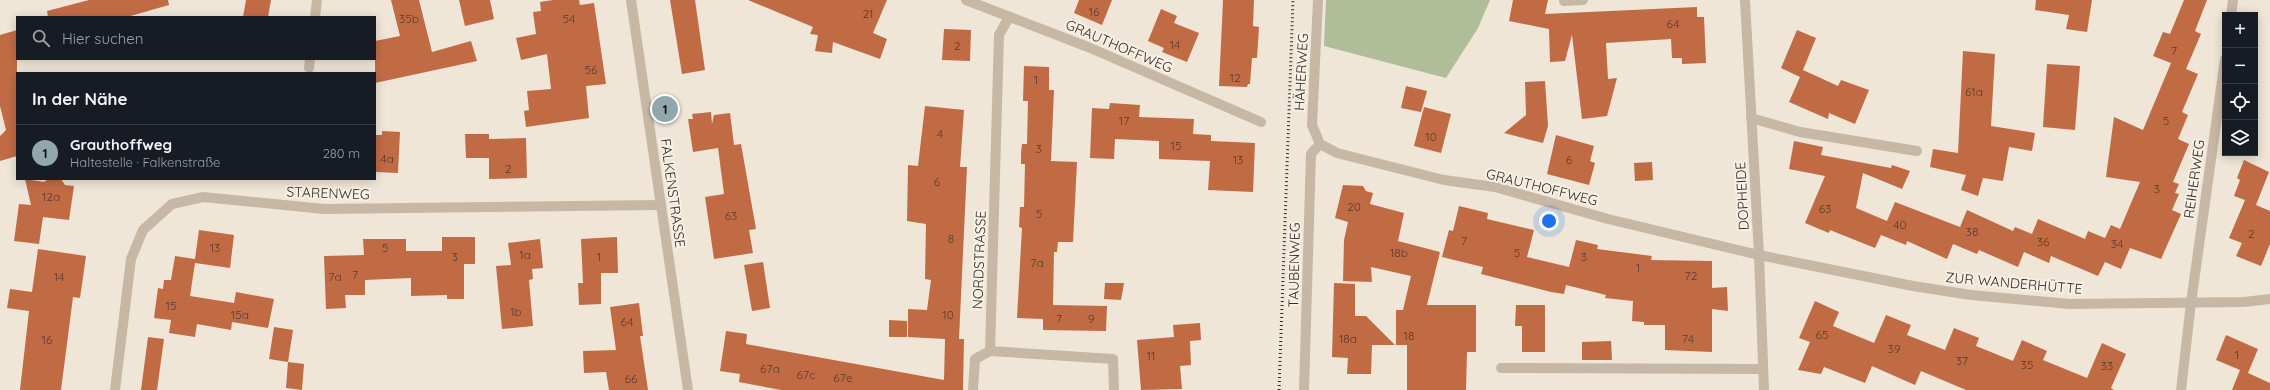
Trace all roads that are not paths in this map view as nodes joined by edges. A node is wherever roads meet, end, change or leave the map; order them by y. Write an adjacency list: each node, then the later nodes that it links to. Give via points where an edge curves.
1 (317, 0): 10 (street)
2 (631, 0): 17 (street, FALKENSTRASSE)
3 (966, 0): 11 (street, GRAUTHOFFWEG)
4 (1318, 0): 15 (street, HÄHERWEG, via 1312,125)
5 (1583, 0): 8 (street)
6 (1746, 0): 13 (street, DOPHEIDE)
7 (2233, 0): 9 (street)
8 (1564, 1)
9 (2231, 12)
10 (315, 16)
11 (1009, 17): 14 (street, GRAUTHOFFWEG, via 1088,47); 21 (street, NORDSTRASSE, via 999,35)
12 (2222, 81): 20 (street, REIHERWEG)
13 (1751, 118): 16 (street, via 1800,132); 18 (street, DOPHEIDE)
14 (1261, 122)
15 (1320, 144): 18 (street, GRAUTHOFFWEG, via 1337,153 1436,178 1495,188); 28 (street, TAUBENWEG, via 1311,154)
16 (1917, 151)
17 (661, 205): 24 (street, STARENWEG, via 324,209 203,198 172,204 143,230 131,259); 25 (street, FALKENSTRASSE)
18 (1759, 256): 20 (street, ZUR WANDERHÜTTE, via 1972,295 2069,304); 23 (street, DOPHEIDE)
19 (2270, 299): 20 (street, ZUR WANDERHÜTTE)
20 (2191, 303): 30 (street, REIHERWEG)
21 (990, 351): 26 (street, via 975,359); 27 (street, via 1113,359)
22 (1501, 368): 23 (street)
23 (1763, 369): 29 (street, DOPHEIDE)
24 (115, 390)
25 (688, 390)
26 (973, 390)
27 (1114, 390)
28 (1304, 390)
29 (1764, 390)
30 (2181, 390)

